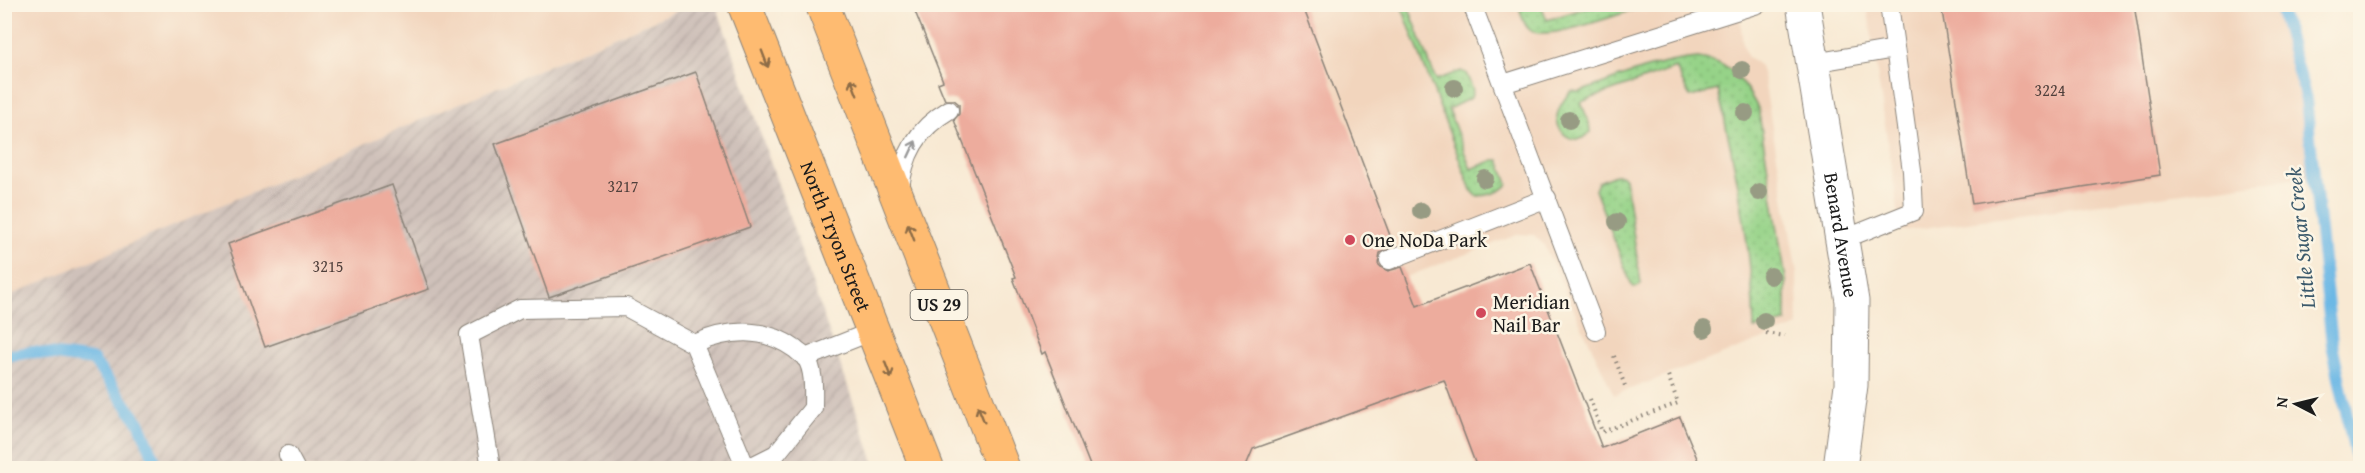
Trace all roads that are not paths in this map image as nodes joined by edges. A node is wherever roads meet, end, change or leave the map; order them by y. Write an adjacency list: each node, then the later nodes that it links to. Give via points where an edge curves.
1 (744, 4): 15 (main road, North Tryon Street, one-way to 15)
2 (822, 4): 12 (main road, US 29, one-way to 2)
3 (1472, 4): 9 (lane)
4 (1758, 4): 9 (lane)
5 (1803, 4): 8 (street, Benard Avenue)
6 (1889, 4): 7 (lane)
7 (1895, 50): 8 (lane); 13 (lane, via 1914,211)
8 (1813, 63): 13 (street, Benard Avenue)
9 (1503, 84): 11 (lane)
10 (950, 110): 12 (lane, one-way to 10, via 901,179 921,131)
11 (1547, 198): 14 (lane); 16 (lane)
12 (899, 203): 22 (main road, US 29, one-way to 12)
13 (1842, 240): 23 (street, Benard Avenue, via 1852,302 1851,385)
14 (1389, 260)
15 (873, 331): 18 (lane); 21 (main road, North Tryon Street, one-way to 21)
16 (1596, 331)
17 (694, 344): 18 (lane, via 717,334 750,332 782,340); 19 (lane, via 626,307 520,309 469,335); 20 (lane)
18 (806, 358): 20 (lane, via 812,378 813,408 776,454)
19 (491, 468)
20 (747, 468)
21 (927, 468)
22 (1003, 468)
23 (1840, 468)

